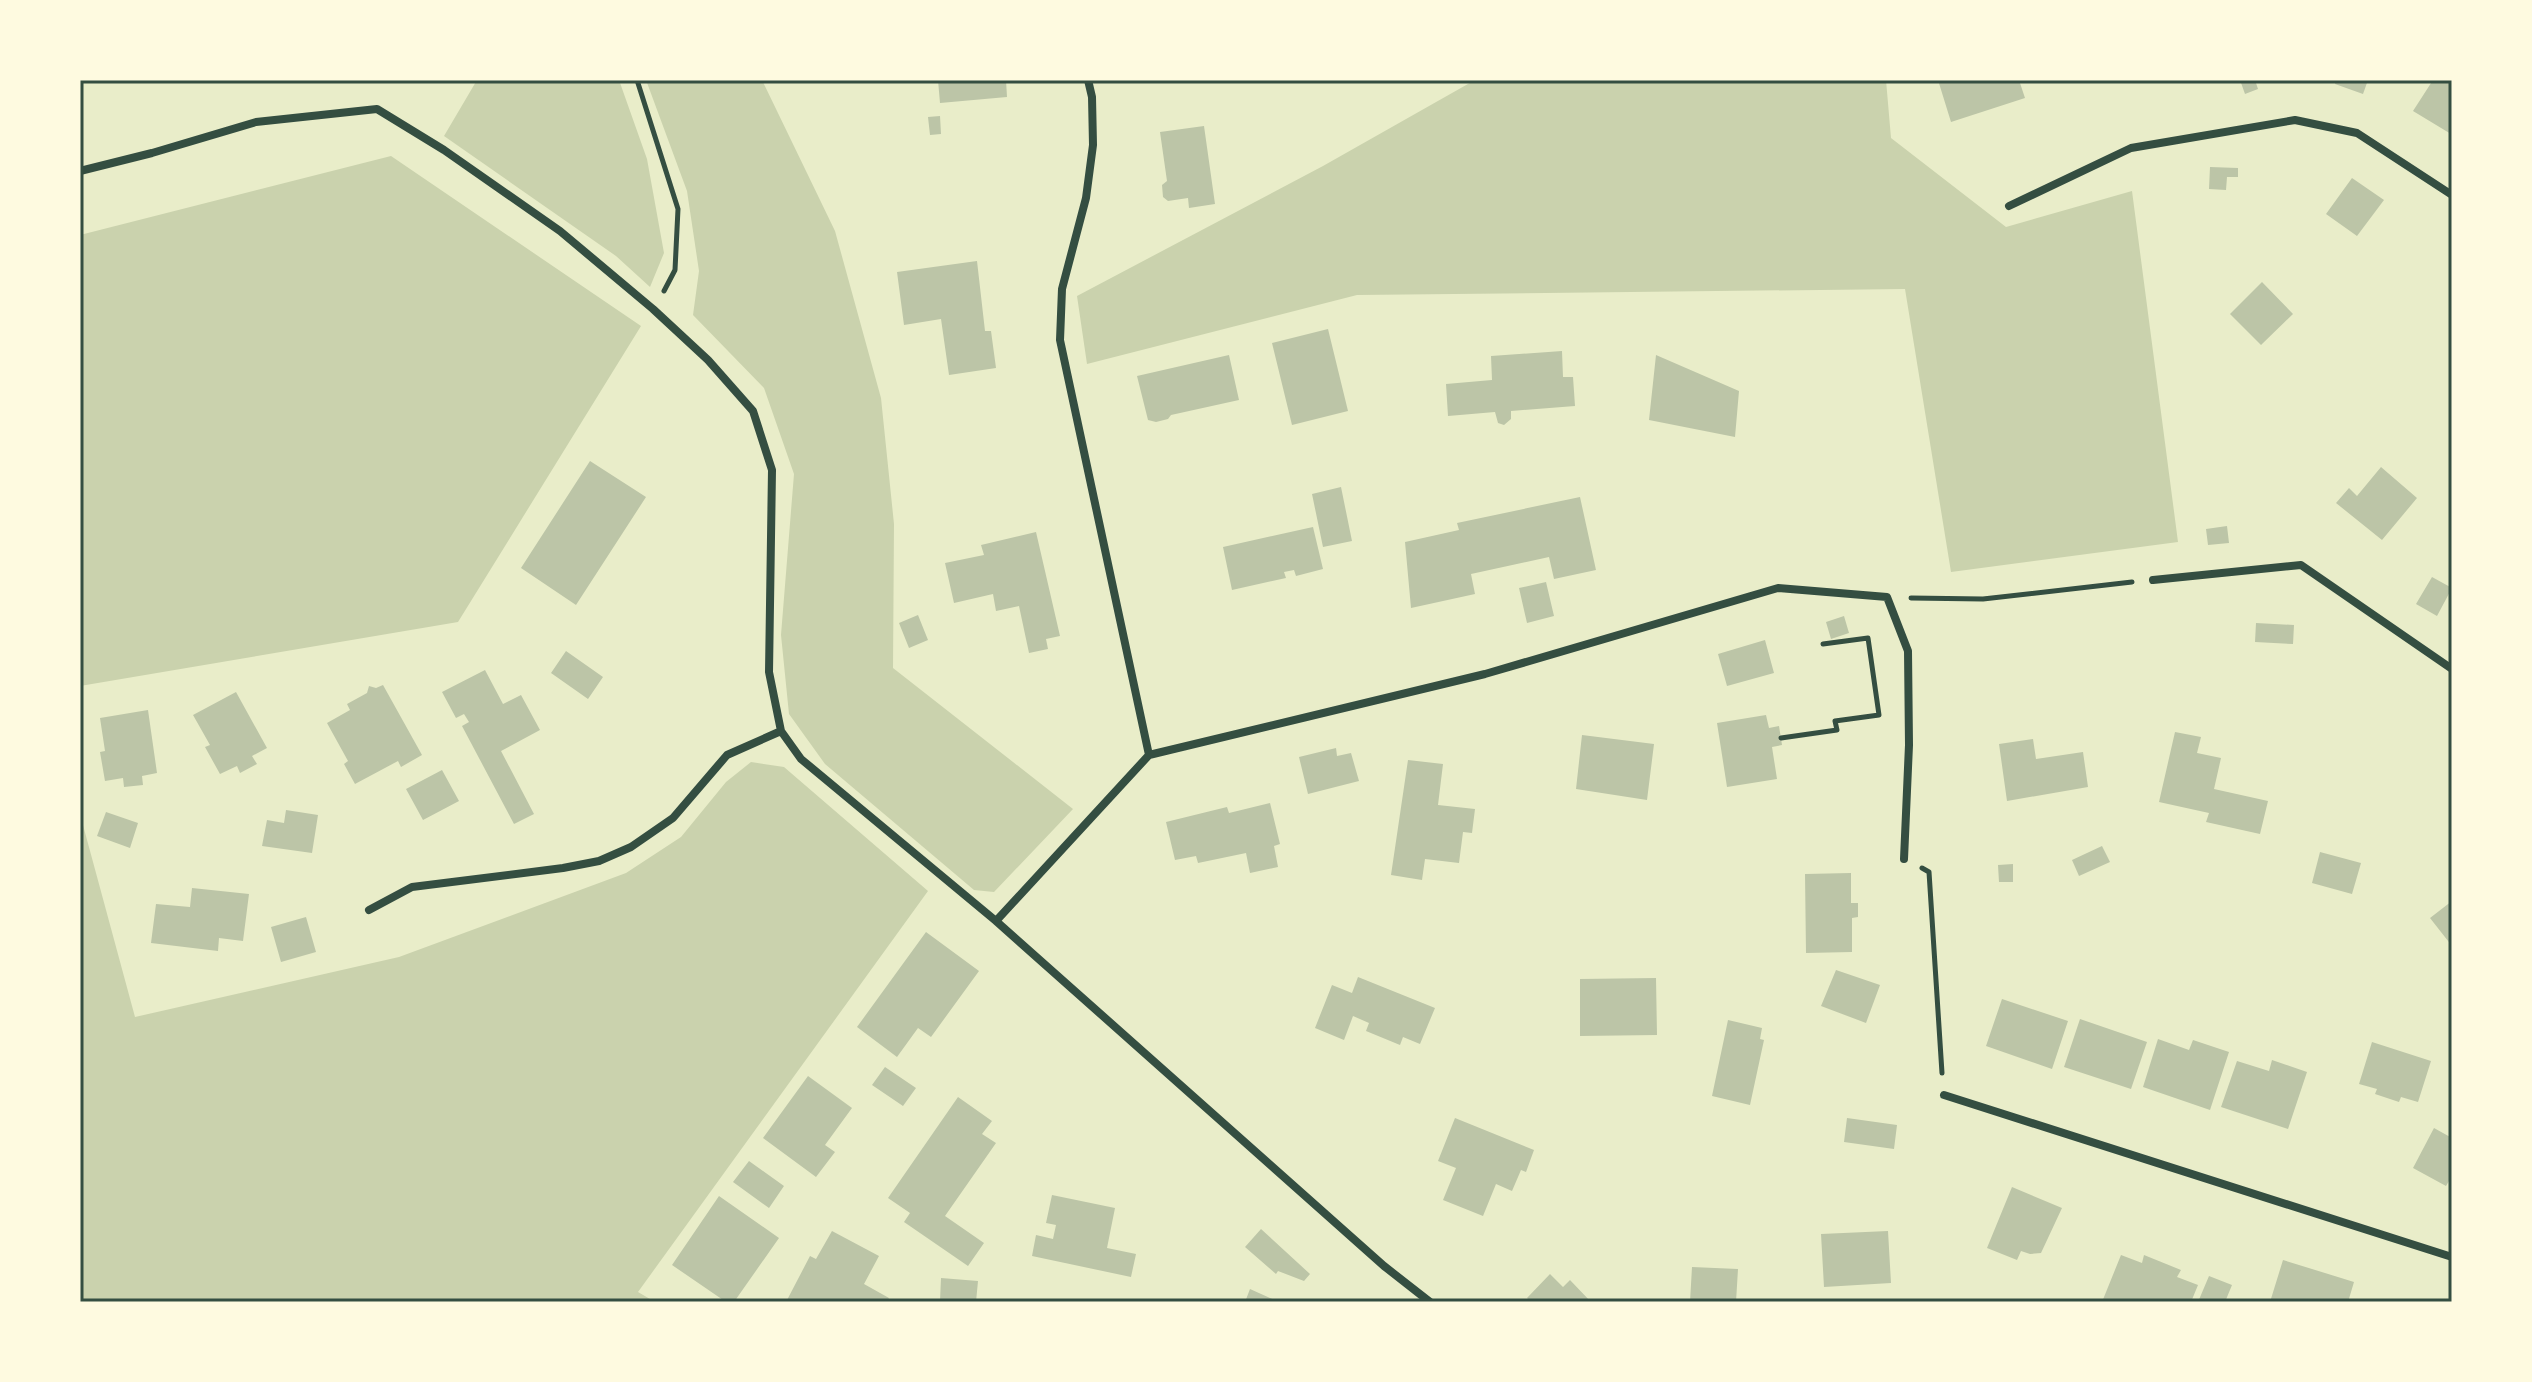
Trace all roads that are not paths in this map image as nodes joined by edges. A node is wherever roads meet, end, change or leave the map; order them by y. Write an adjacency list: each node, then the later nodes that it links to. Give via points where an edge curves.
1 (1088, 80): 8 (street, via 1093,145 1086,198 1062,289 1060,340)
2 (80, 171): 7 (street, via 256,122 377,109 560,231 708,360 753,411 772,470 769,672)
3 (2452, 195): 4 (street, via 2357,133 2295,120 2131,148)
4 (2009, 206)
5 (2153, 580): 6 (street, via 2301,565)
6 (2452, 669)
7 (781, 731): 10 (street, via 727,755 673,818 599,861 412,887); 11 (street, via 824,781)
8 (1149, 755): 9 (street, via 1485,674 1778,588 1887,597 1908,651); 11 (street)
9 (1904, 859)
10 (369, 910)
11 (996, 921): 14 (street)
12 (1944, 1095): 13 (street)
13 (2452, 1257)
14 (1430, 1302)

